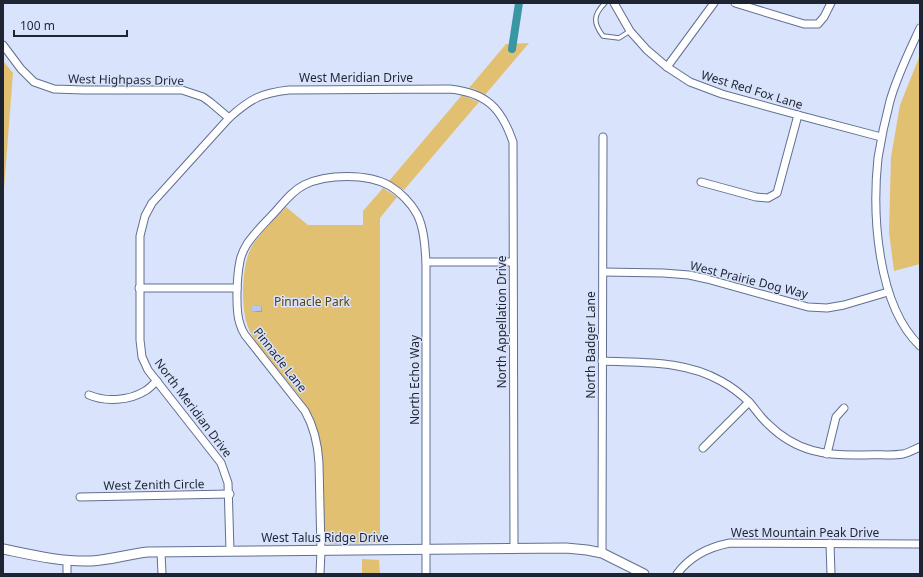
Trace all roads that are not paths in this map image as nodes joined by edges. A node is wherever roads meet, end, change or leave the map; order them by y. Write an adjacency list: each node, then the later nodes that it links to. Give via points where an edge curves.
1 (606, 3): 7 (lane, via 595,17 597,28 603,36 619,38)
2 (614, 3): 7 (street, West Red Fox Lane)
3 (714, 3): 9 (street)
4 (735, 3): 5 (street, via 804,24 818,24)
5 (831, 3)
6 (920, 28): 14 (street, via 890,100)
7 (630, 31): 9 (street, West Red Fox Lane)
8 (3, 45): 12 (street, West Highpass Drive, via 34,82 54,89 182,90 210,102)
9 (667, 67): 11 (street, West Red Fox Lane, via 690,82 722,94)
10 (489, 102): 12 (street, West Meridian Drive, via 475,94 450,89 289,90 269,92 257,97); 18 (street, North Appellation Drive, via 500,113 513,142)
11 (798, 115): 14 (street, West Red Fox Lane); 15 (street, via 777,193 768,198 756,197)
12 (229, 118): 20 (street, North Meridian Drive, via 161,192 145,216 140,236)
13 (603, 137): 19 (street, North Badger Lane)
14 (882, 137): 22 (street, via 876,192 881,258)
15 (701, 182)
16 (399, 193): 17 (street, North Echo Way, via 417,214 424,240); 21 (street, Pinnacle Lane, via 376,180 363,178 326,178 302,186 248,243 240,261)
17 (426, 262): 18 (street); 39 (street, North Echo Way)
18 (512, 262): 37 (street, North Appellation Drive)
19 (602, 272): 22 (street, West Prairie Dog Way, via 689,275 808,308 844,305); 24 (street, North Badger Lane)
20 (139, 288): 21 (street); 25 (street, North Meridian Drive, via 142,357)
21 (237, 288): 38 (street, Pinnacle Lane, via 240,324 245,335 305,411 315,434 319,463)
22 (888, 292): 23 (street, via 901,323)
23 (920, 346)
24 (602, 362): 27 (street, via 677,364 721,380); 42 (street, North Badger Lane)
25 (157, 381): 26 (street, via 145,392 134,397 103,399); 32 (street, North Meridian Drive, via 221,463)
26 (89, 395)
27 (749, 402): 30 (street); 31 (street, via 784,438 806,449)
28 (844, 408): 31 (street, via 836,417)
29 (920, 447): 31 (street, via 904,454)
30 (703, 448)
31 (827, 454)
32 (230, 494): 33 (street, West Zenith Circle); 40 (street, North Meridian Drive)
33 (80, 497)
34 (830, 544): 35 (street, West Mountain Peak Drive); 49 (street, West Mountain Peak Drive, via 719,545 693,557); 50 (street)
35 (920, 544)
36 (3, 549): 43 (street, West Talus Ridge Drive)
37 (514, 549): 39 (street, West Talus Ridge Drive); 42 (street, West Talus Ridge Drive, via 573,549)
38 (321, 550): 39 (street, West Talus Ridge Drive); 40 (street, West Talus Ridge Drive); 46 (street, Pinnacle Lane)
39 (426, 550): 47 (street, North Echo Way)
40 (230, 551): 41 (street, West Talus Ridge Drive)
41 (161, 552): 43 (street, West Talus Ridge Drive, via 130,554 93,561); 45 (street)
42 (602, 552): 48 (street, West Talus Ridge Drive)
43 (67, 561): 44 (street)
44 (67, 574)
45 (162, 574)
46 (320, 574)
47 (426, 574)
48 (644, 574)
49 (677, 574)
50 (831, 574)

